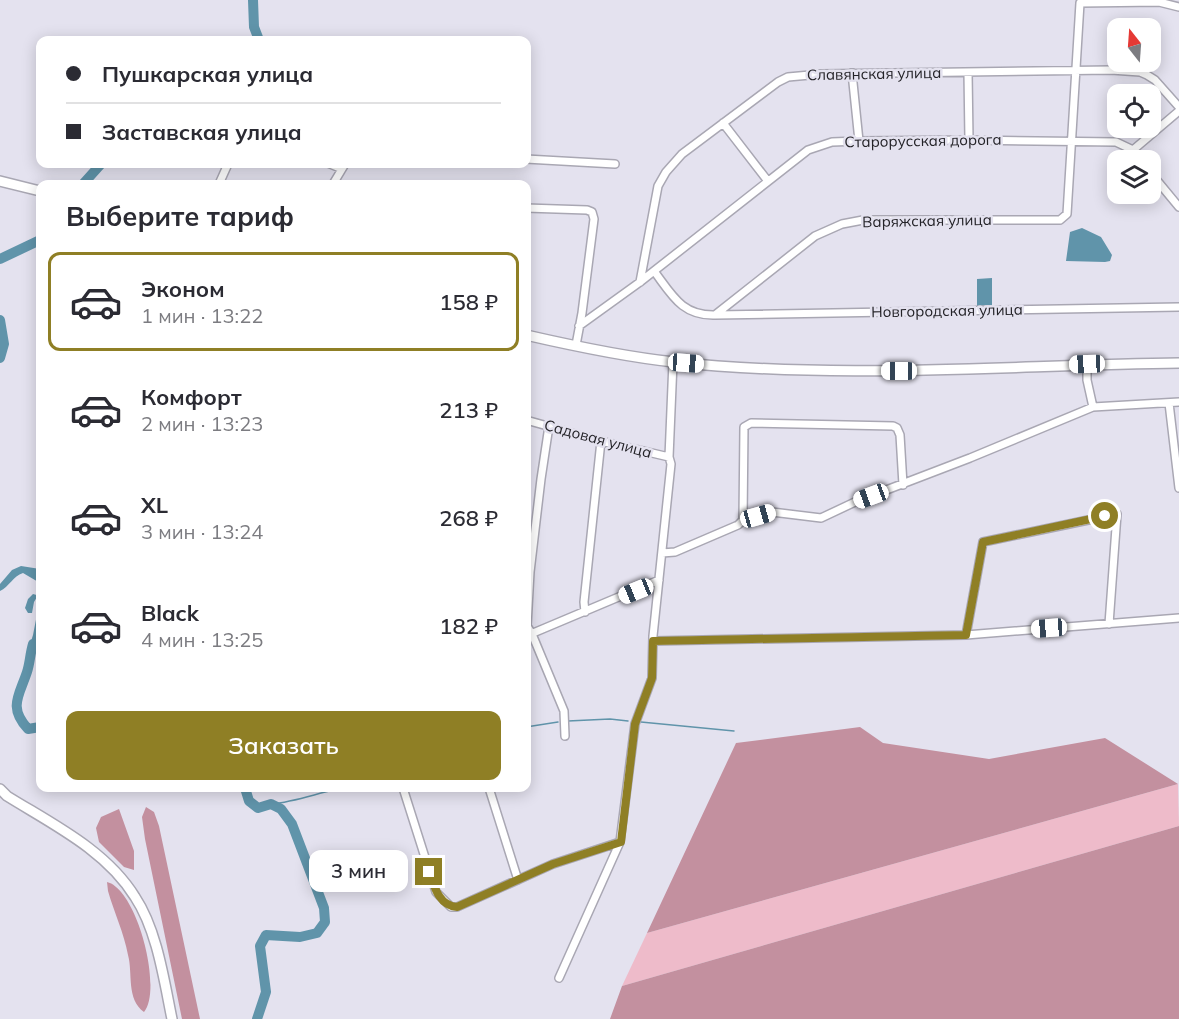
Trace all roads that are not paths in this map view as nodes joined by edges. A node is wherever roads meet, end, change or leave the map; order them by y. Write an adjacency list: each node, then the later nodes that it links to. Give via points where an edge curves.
1 (1179, 7): 2 (street, via 1159,2 1080,3)
2 (1075, 71): 3 (street, Славянская улица); 5 (street, Славянская улица, via 1140,72 1155,80); 9 (street)
3 (968, 72): 4 (street, Славянская улица); 7 (street)
4 (852, 73): 6 (street, Славянская улица, via 788,77); 8 (street)
5 (1179, 109): 10 (street, Славянская улица)
6 (723, 123): 13 (street); 22 (street, Славянская улица, via 682,154 658,186)
7 (969, 140): 8 (street, Старорусская дорога); 9 (street, Старорусская дорога)
8 (859, 141): 13 (street, Старорусская дорога, via 832,142 808,150)
9 (1071, 141): 10 (street, Старорусская дорога, via 1116,142); 24 (street, Варяжская улица, via 1065,218 863,220 842,224 815,237)
10 (1133, 150)
11 (531, 159): 12 (street)
12 (615, 164)
13 (767, 180): 21 (street, Старорусская дорога)
14 (0, 181): 16 (main road)
15 (1161, 186): 18 (street)
16 (36, 189)
17 (1179, 194): 18 (street)
18 (1172, 199): 19 (street)
19 (1179, 207)
20 (531, 208): 25 (street, via 592,212)
21 (654, 271): 22 (street, Старорусская дорога); 24 (street, via 684,308)
22 (640, 282): 25 (street, Старорусская дорога)
23 (1179, 307): 24 (street, Новгородская улица)
24 (715, 315)
25 (579, 326): 27 (street)
26 (531, 336): 27 (main road)
27 (576, 345): 28 (main road)
28 (673, 362): 30 (main road, via 823,371); 37 (street)
29 (1179, 363): 30 (main road)
30 (1087, 364): 33 (street)
31 (1179, 402): 32 (street)
32 (1168, 403): 33 (street); 39 (street)
33 (1093, 407): 38 (street)
34 (531, 421): 35 (street, Садовая улица)
35 (549, 426): 36 (street, Садовая улица); 42 (street)
36 (601, 441): 37 (street, Садовая улица); 44 (street)
37 (669, 457): 41 (street)
38 (903, 485): 40 (street, via 821,518 772,512); 40 (street, via 900,435 892,426 746,424)
39 (1179, 488)
40 (743, 520): 41 (street, via 675,552)
41 (662, 553): 43 (street)
42 (531, 564)
43 (659, 580): 44 (street); 50 (street)
44 (585, 612): 47 (street)
45 (1179, 618): 46 (street)
46 (1109, 624): 48 (street); 48 (street, via 1117,514 983,542)
47 (531, 634)
48 (966, 635): 50 (street)
49 (531, 639): 51 (street, via 564,711)
50 (653, 641): 55 (street, via 652,678 635,724)
51 (565, 736)
52 (0, 789): 58 (main road, via 101,858 122,878 148,924)
53 (404, 792): 56 (street, via 436,892 451,907)
54 (490, 792): 56 (street)
55 (621, 842): 56 (street); 57 (street)
56 (518, 880)
57 (559, 978)
58 (172, 1019)

